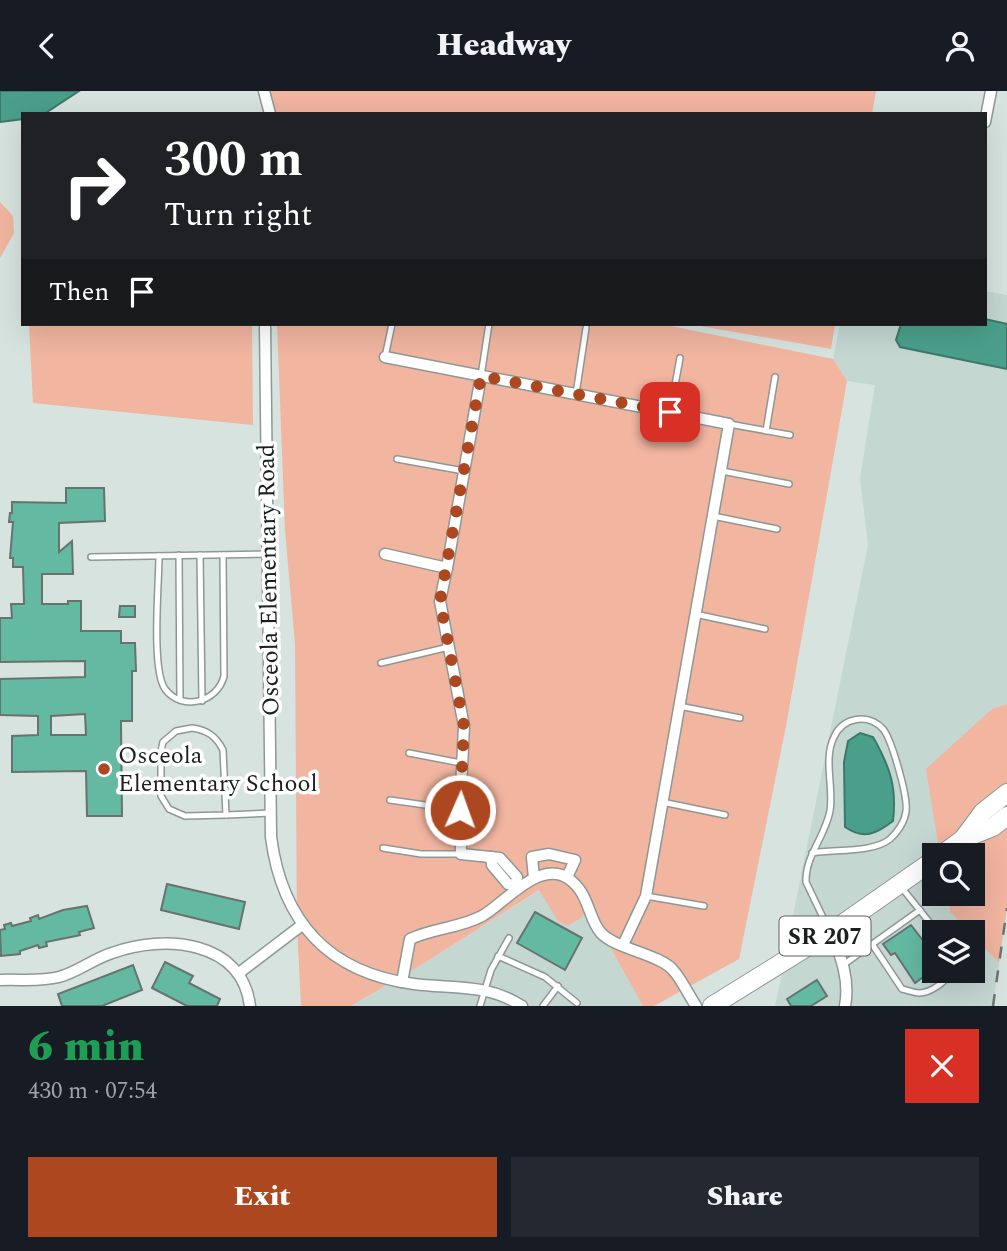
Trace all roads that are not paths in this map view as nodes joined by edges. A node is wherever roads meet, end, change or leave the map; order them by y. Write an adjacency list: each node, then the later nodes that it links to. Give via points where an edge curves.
1 (264, 91): 3 (street)
2 (991, 91): 4 (street)
3 (270, 112)
4 (987, 112)
5 (265, 326): 24 (street, Osceola Elementary Road)
6 (393, 326): 9 (lane)
7 (489, 326): 11 (lane)
8 (586, 328): 13 (lane)
9 (385, 358): 11 (street)
10 (680, 358): 14 (lane)
11 (481, 376): 13 (street); 19 (street)
12 (775, 377): 16 (lane)
13 (576, 394): 14 (street)
14 (670, 412): 15 (street)
15 (729, 424): 16 (lane); 20 (street)
16 (766, 431): 17 (lane)
17 (790, 435)
18 (397, 459): 19 (lane)
19 (464, 471): 31 (street)
20 (722, 471): 21 (lane); 22 (street)
21 (789, 484)
22 (713, 516): 23 (lane); 32 (street)
23 (777, 529)
24 (268, 554): 28 (lane); 46 (street, Osceola Elementary Road)
25 (386, 554): 31 (street)
26 (180, 555): 27 (lane); 29 (lane); 36 (lane)
27 (200, 555): 28 (lane); 37 (lane)
28 (223, 555): 37 (lane, via 224,676 216,692)
29 (159, 556): 30 (lane); 36 (lane, via 160,679 169,694)
30 (91, 557)
31 (447, 568): 34 (street, via 440,601)
32 (695, 614): 33 (lane); 38 (street)
33 (765, 629)
34 (449, 647): 35 (lane); 41 (street, via 464,726)
35 (381, 663)
36 (180, 700): 37 (lane)
37 (202, 701)
38 (679, 706): 39 (lane); 44 (street)
39 (740, 718)
40 (409, 753): 41 (lane)
41 (461, 763): 45 (street)
42 (1007, 793): 50 (highway, via 983,812)
43 (390, 800): 45 (lane)
44 (662, 801): 48 (lane); 60 (street)
45 (460, 810): 54 (street)
46 (271, 813): 47 (lane); 64 (street, Osceola Elementary Road, via 278,876)
47 (226, 814): 47 (lane, via 219,742 201,730 172,733 161,751 161,796 166,805 185,816)
48 (725, 815)
49 (1007, 815): 50 (highway, via 993,827)
50 (963, 839): 51 (highway)
51 (958, 843)
52 (383, 848): 54 (lane)
53 (812, 853): 53 (lane, via 830,812 833,739 847,722 874,722 891,745 906,801 903,821 881,844); 65 (lane, via 806,882)
54 (461, 854): 59 (street, via 491,857 508,884)
55 (922, 869): 58 (highway, SR 207)
56 (567, 877): 57 (street, via 551,873); 57 (street, via 575,860 549,854 532,857); 68 (street, via 581,889 601,933)
57 (534, 878): 59 (street)
58 (901, 885): 62 (lane); 65 (highway, SR 207)
59 (518, 886): 73 (street, via 482,916 410,939)
60 (646, 896): 61 (lane); 68 (street)
61 (704, 906)
62 (920, 910): 63 (lane); 67 (lane)
63 (928, 920)
64 (302, 925): 71 (street); 73 (street, Osceola Elementary Road, via 345,961 377,977)
65 (831, 932): 70 (street); 83 (highway, SR 207)
66 (509, 938): 69 (lane)
67 (872, 944): 70 (lane); 74 (lane, via 902,989 920,993)
68 (623, 945): 82 (street, via 671,968)
69 (498, 956): 75 (lane); 76 (lane)
70 (843, 965): 84 (street)
71 (239, 973): 72 (street, via 227,960 203,949 151,944 113,952 60,977); 78 (street)
72 (0, 980)
73 (402, 982): 76 (street, Osceola Elementary Road)
74 (940, 983)
75 (558, 986): 77 (lane); 81 (lane)
76 (484, 989): 79 (lane); 80 (street, Osceola Elementary Road)
77 (577, 1003)
78 (250, 1006)
79 (481, 1006)
80 (522, 1006)
81 (543, 1006)
82 (696, 1006)
83 (712, 1006)
84 (845, 1006)

